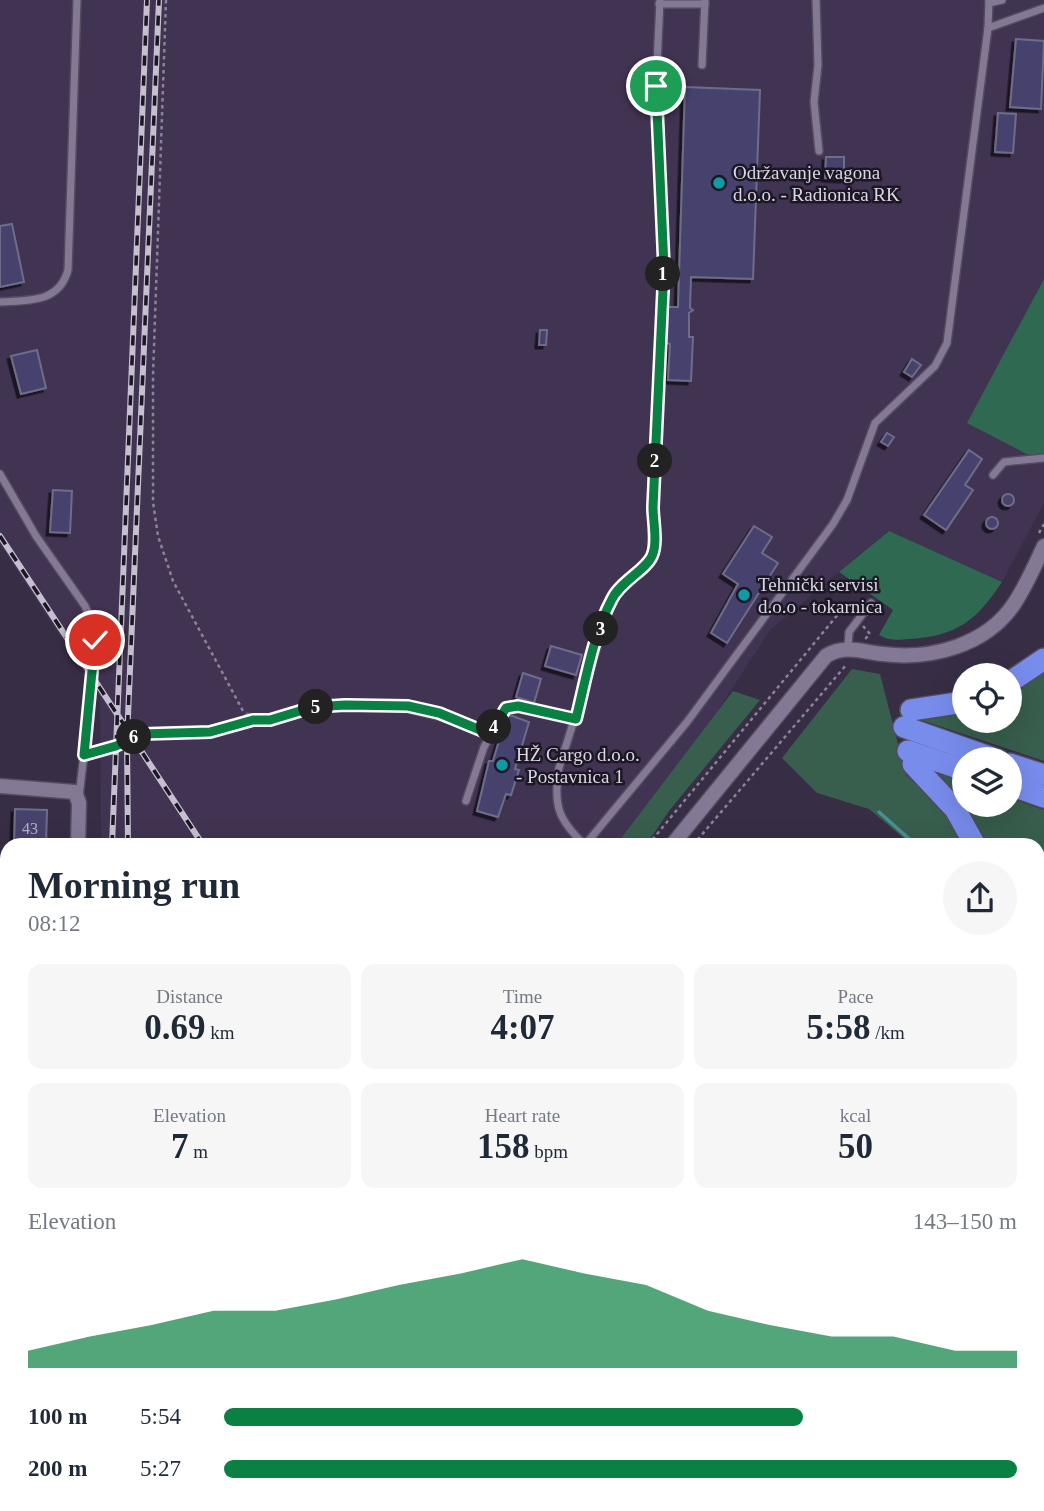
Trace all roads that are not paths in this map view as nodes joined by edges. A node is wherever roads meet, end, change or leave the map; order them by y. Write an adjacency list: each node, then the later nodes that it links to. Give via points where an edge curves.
1 (77, 0): 11 (lane, via 68,270 64,284 53,293)
2 (816, 0): 10 (lane)
3 (1002, 0): 6 (lane)
4 (659, 2): 5 (lane); 22 (lane, via 656,86 664,268 654,547 652,558 612,599 593,650)
5 (705, 2): 9 (lane)
6 (989, 2): 8 (lane)
7 (1044, 8): 8 (lane)
8 (988, 28): 37 (lane, via 947,343 935,366 875,423 833,524 687,722)
9 (702, 65)
10 (818, 151)
11 (0, 302)
12 (1044, 458): 14 (lane, via 1004,462)
13 (0, 474): 30 (lane, via 93,624 95,659)
14 (993, 475)
15 (1041, 540): 17 (street, via 1013,606 967,642 938,653)
16 (871, 603): 17 (lane, via 849,632)
17 (849, 654): 38 (street, via 826,656)
18 (1044, 659): 19 (highway)
19 (1022, 674)
20 (952, 706): 24 (highway, via 908,719)
21 (250, 718): 23 (lane, via 270,720 313,707 404,706 439,713)
22 (576, 719): 23 (lane, via 518,706 506,708); 36 (lane, via 555,789 563,822)
23 (490, 734): 32 (lane)
24 (969, 747)
25 (952, 767): 33 (highway, via 910,757)
26 (1022, 768): 27 (highway)
27 (1044, 775)
28 (0, 786): 30 (street, via 70,790)
29 (1022, 789): 31 (highway)
30 (79, 797): 35 (street)
31 (1044, 797)
32 (466, 801)
33 (952, 806)
34 (959, 817): 39 (highway)
35 (78, 838)
36 (578, 838)
37 (591, 838)
38 (678, 838)
39 (971, 838)

